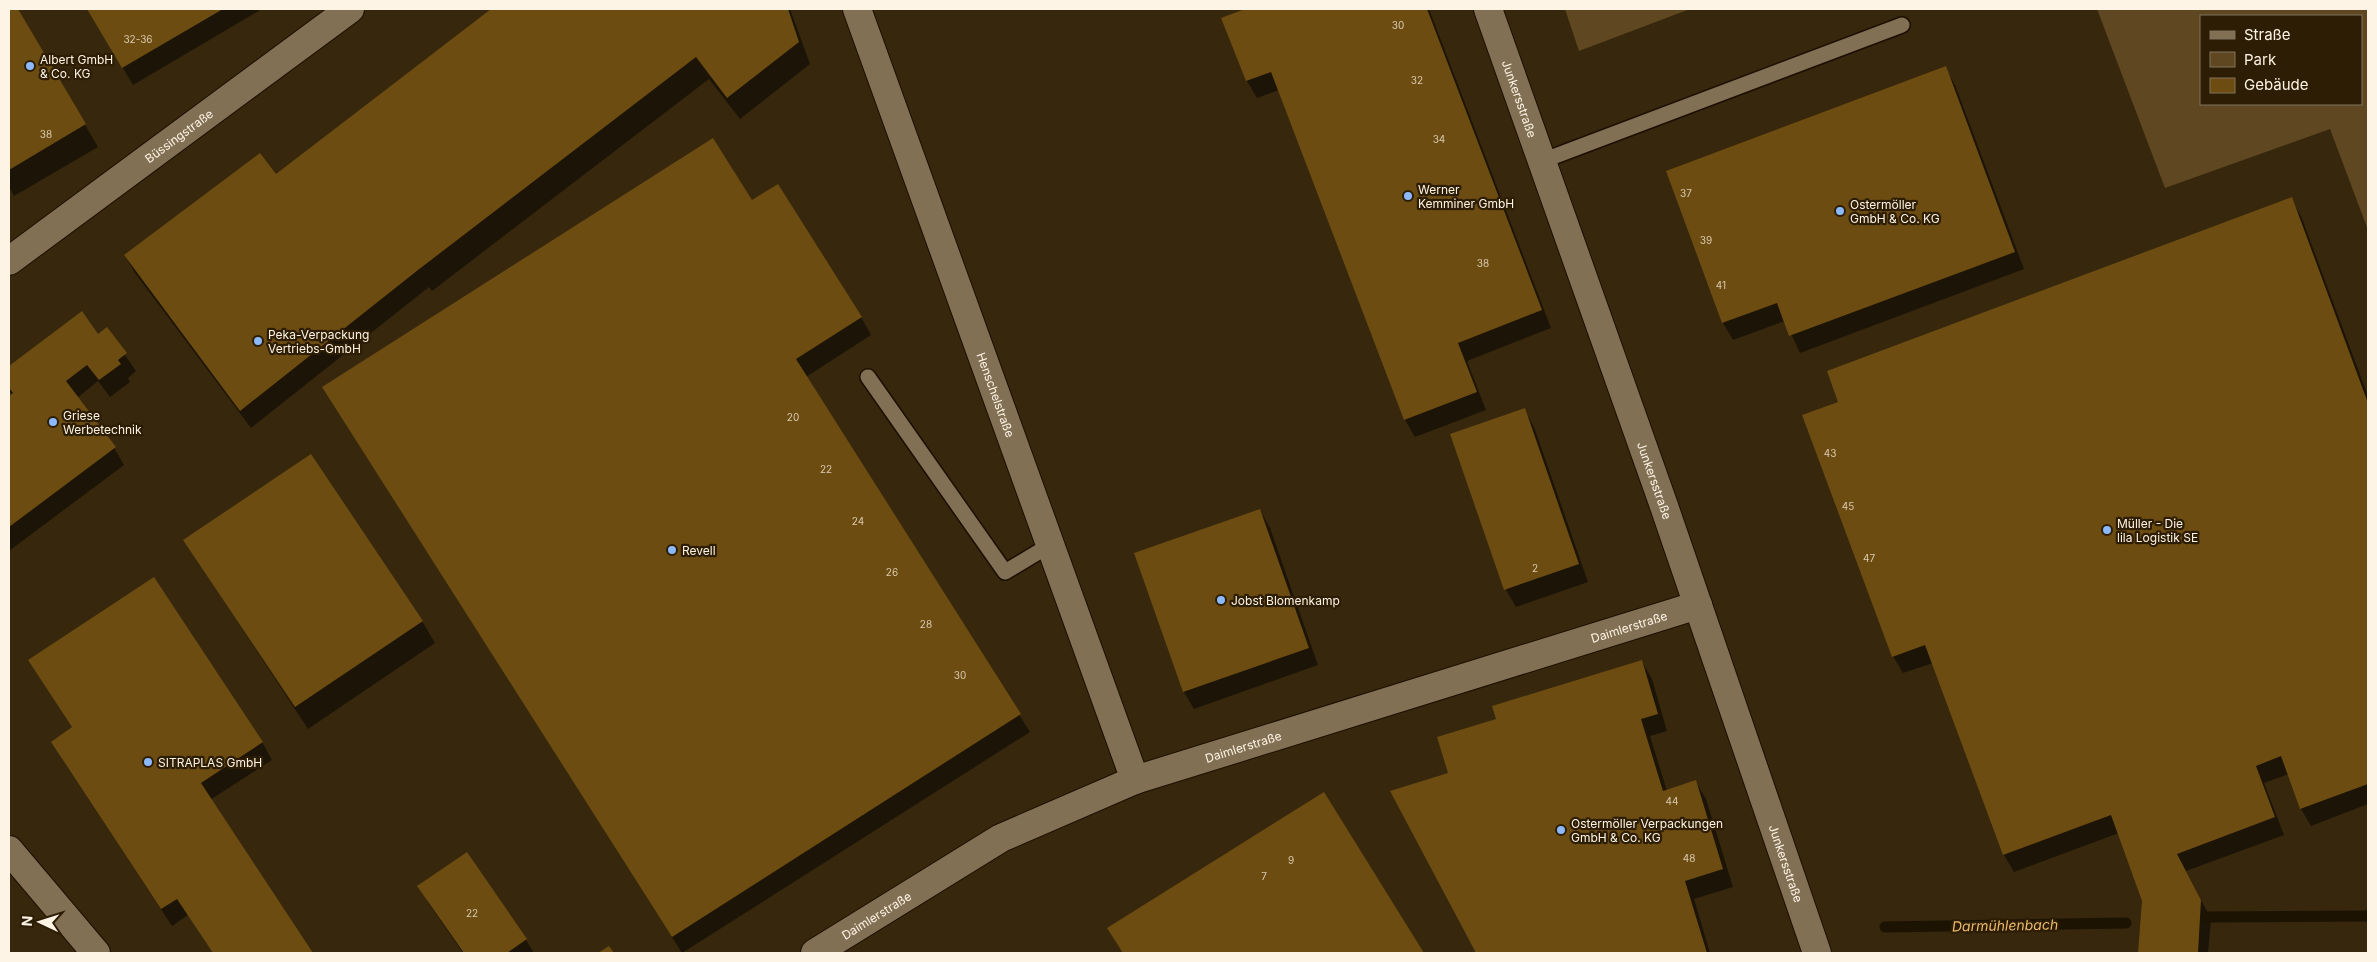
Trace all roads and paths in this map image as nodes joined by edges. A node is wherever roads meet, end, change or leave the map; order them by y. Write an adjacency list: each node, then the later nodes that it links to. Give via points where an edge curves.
1 (350, 9): 6 (street, Büssingstraße)
2 (857, 9): 8 (street, Henschelstraße)
3 (1488, 9): 5 (street, Junkersstraße)
4 (1902, 25): 5 (lane)
5 (1542, 161): 9 (street, Junkersstraße)
6 (9, 261)
7 (868, 377): 8 (lane, via 1006,572)
8 (1050, 545): 10 (street, Henschelstraße)
9 (1698, 605): 10 (street, Daimlerstraße); 14 (street, Junkersstraße)
10 (1135, 780): 13 (street, Daimlerstraße, via 1001,838)
11 (9, 850): 12 (street)
12 (96, 953)
13 (815, 953)
14 (1817, 953)

